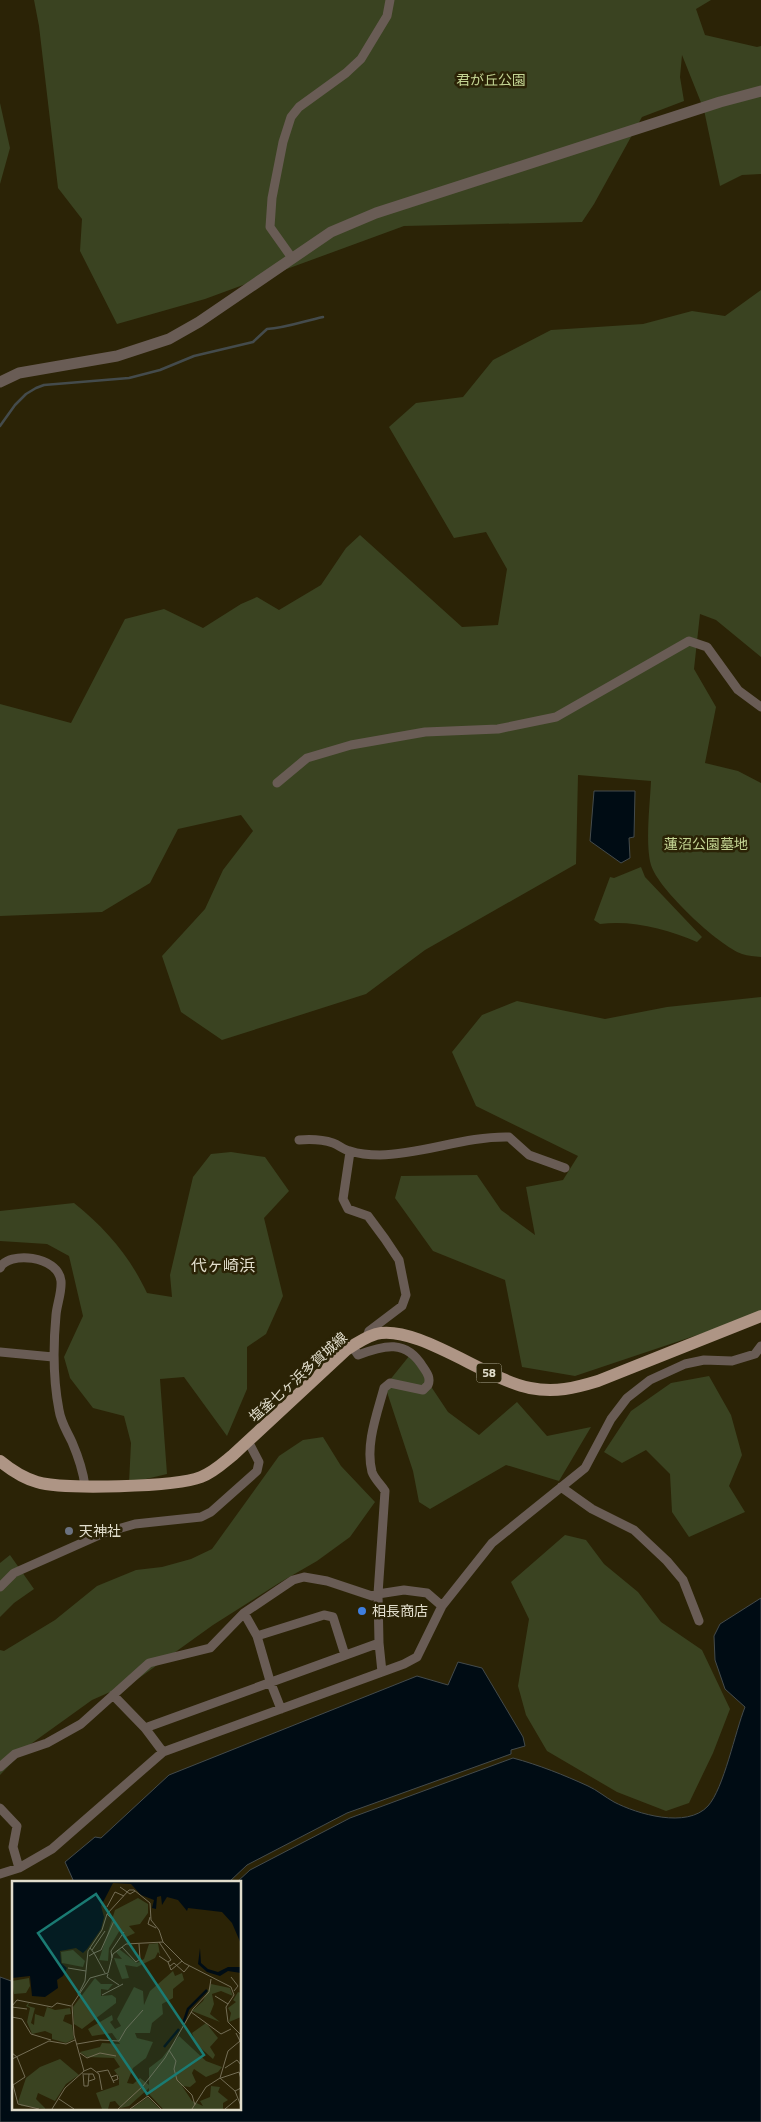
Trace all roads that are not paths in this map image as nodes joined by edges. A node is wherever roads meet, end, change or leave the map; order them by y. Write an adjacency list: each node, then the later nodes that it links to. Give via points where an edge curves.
1 (390, 0): 3 (street, via 387,16 361,59 299,107 291,117 272,198 270,227)
2 (761, 91): 3 (street, via 376,213 332,232)
3 (292, 258): 4 (street, via 169,339 117,356 19,373)
4 (0, 382)
5 (761, 707): 6 (street, via 738,690 707,648 689,641 556,717 498,729 425,732 351,745 306,758)
6 (277, 783)
7 (299, 1140): 8 (street, via 333,1143)
8 (350, 1152): 9 (street, via 388,1154 493,1136 509,1137 529,1154); 12 (street, via 343,1199 348,1209 368,1216 385,1239 398,1260 406,1295 402,1306 369,1331)
9 (565, 1168)
10 (0, 1268): 16 (street, via 10,1258 42,1260 57,1271 61,1280)
11 (761, 1316): 12 (main road, 塩釜七ヶ浜多賀城線 / 58, via 598,1381 556,1391 512,1383 411,1337 388,1333)
12 (367, 1338): 13 (main road, 塩釜七ヶ浜多賀城線 / 58)
13 (352, 1346): 17 (main road, 塩釜七ヶ浜多賀城線 / 58); 22 (street, via 358,1355 376,1348 404,1348 421,1363 430,1380 426,1388 419,1390 390,1384 384,1388 370,1457 376,1481 385,1492)
14 (761, 1346): 20 (street, via 755,1354 738,1360 704,1360 686,1364 638,1388 614,1414 586,1468)
15 (0, 1352): 16 (street)
16 (53, 1357): 19 (street, via 62,1425 72,1441)
17 (248, 1441): 19 (main road, 塩釜七ヶ浜多賀城線 / 58, via 217,1468 199,1478 174,1483); 21 (street, via 259,1462 257,1471 211,1512 135,1524 104,1533 14,1573)
18 (0, 1462): 19 (main road, 塩釜七ヶ浜多賀城線 / 58, via 38,1483)
19 (85, 1486)
20 (561, 1487): 23 (street, via 492,1543); 25 (street, via 592,1509 634,1530 667,1561 683,1580)
21 (0, 1587)
22 (378, 1594): 23 (street, via 404,1590 427,1593); 24 (street, via 372,1596 304,1577 293,1580); 27 (street)
23 (442, 1606): 29 (street, via 417,1657)
24 (244, 1612): 26 (street); 31 (street, via 210,1648 149,1663)
25 (699, 1621)
26 (257, 1636): 28 (street, via 324,1614 333,1617); 30 (street)
27 (379, 1643): 28 (street); 29 (street)
28 (345, 1655): 30 (street)
29 (382, 1672): 32 (street)
30 (270, 1681): 32 (street); 33 (street)
31 (113, 1695): 33 (street); 35 (street, via 81,1724 47,1743 15,1754)
32 (281, 1709): 34 (street)
33 (145, 1728): 34 (street)
34 (163, 1752): 37 (street, via 52,1849)
35 (0, 1768)
36 (0, 1808): 37 (street, via 17,1826 13,1847)
37 (19, 1868): 38 (street)
38 (0, 1874)

